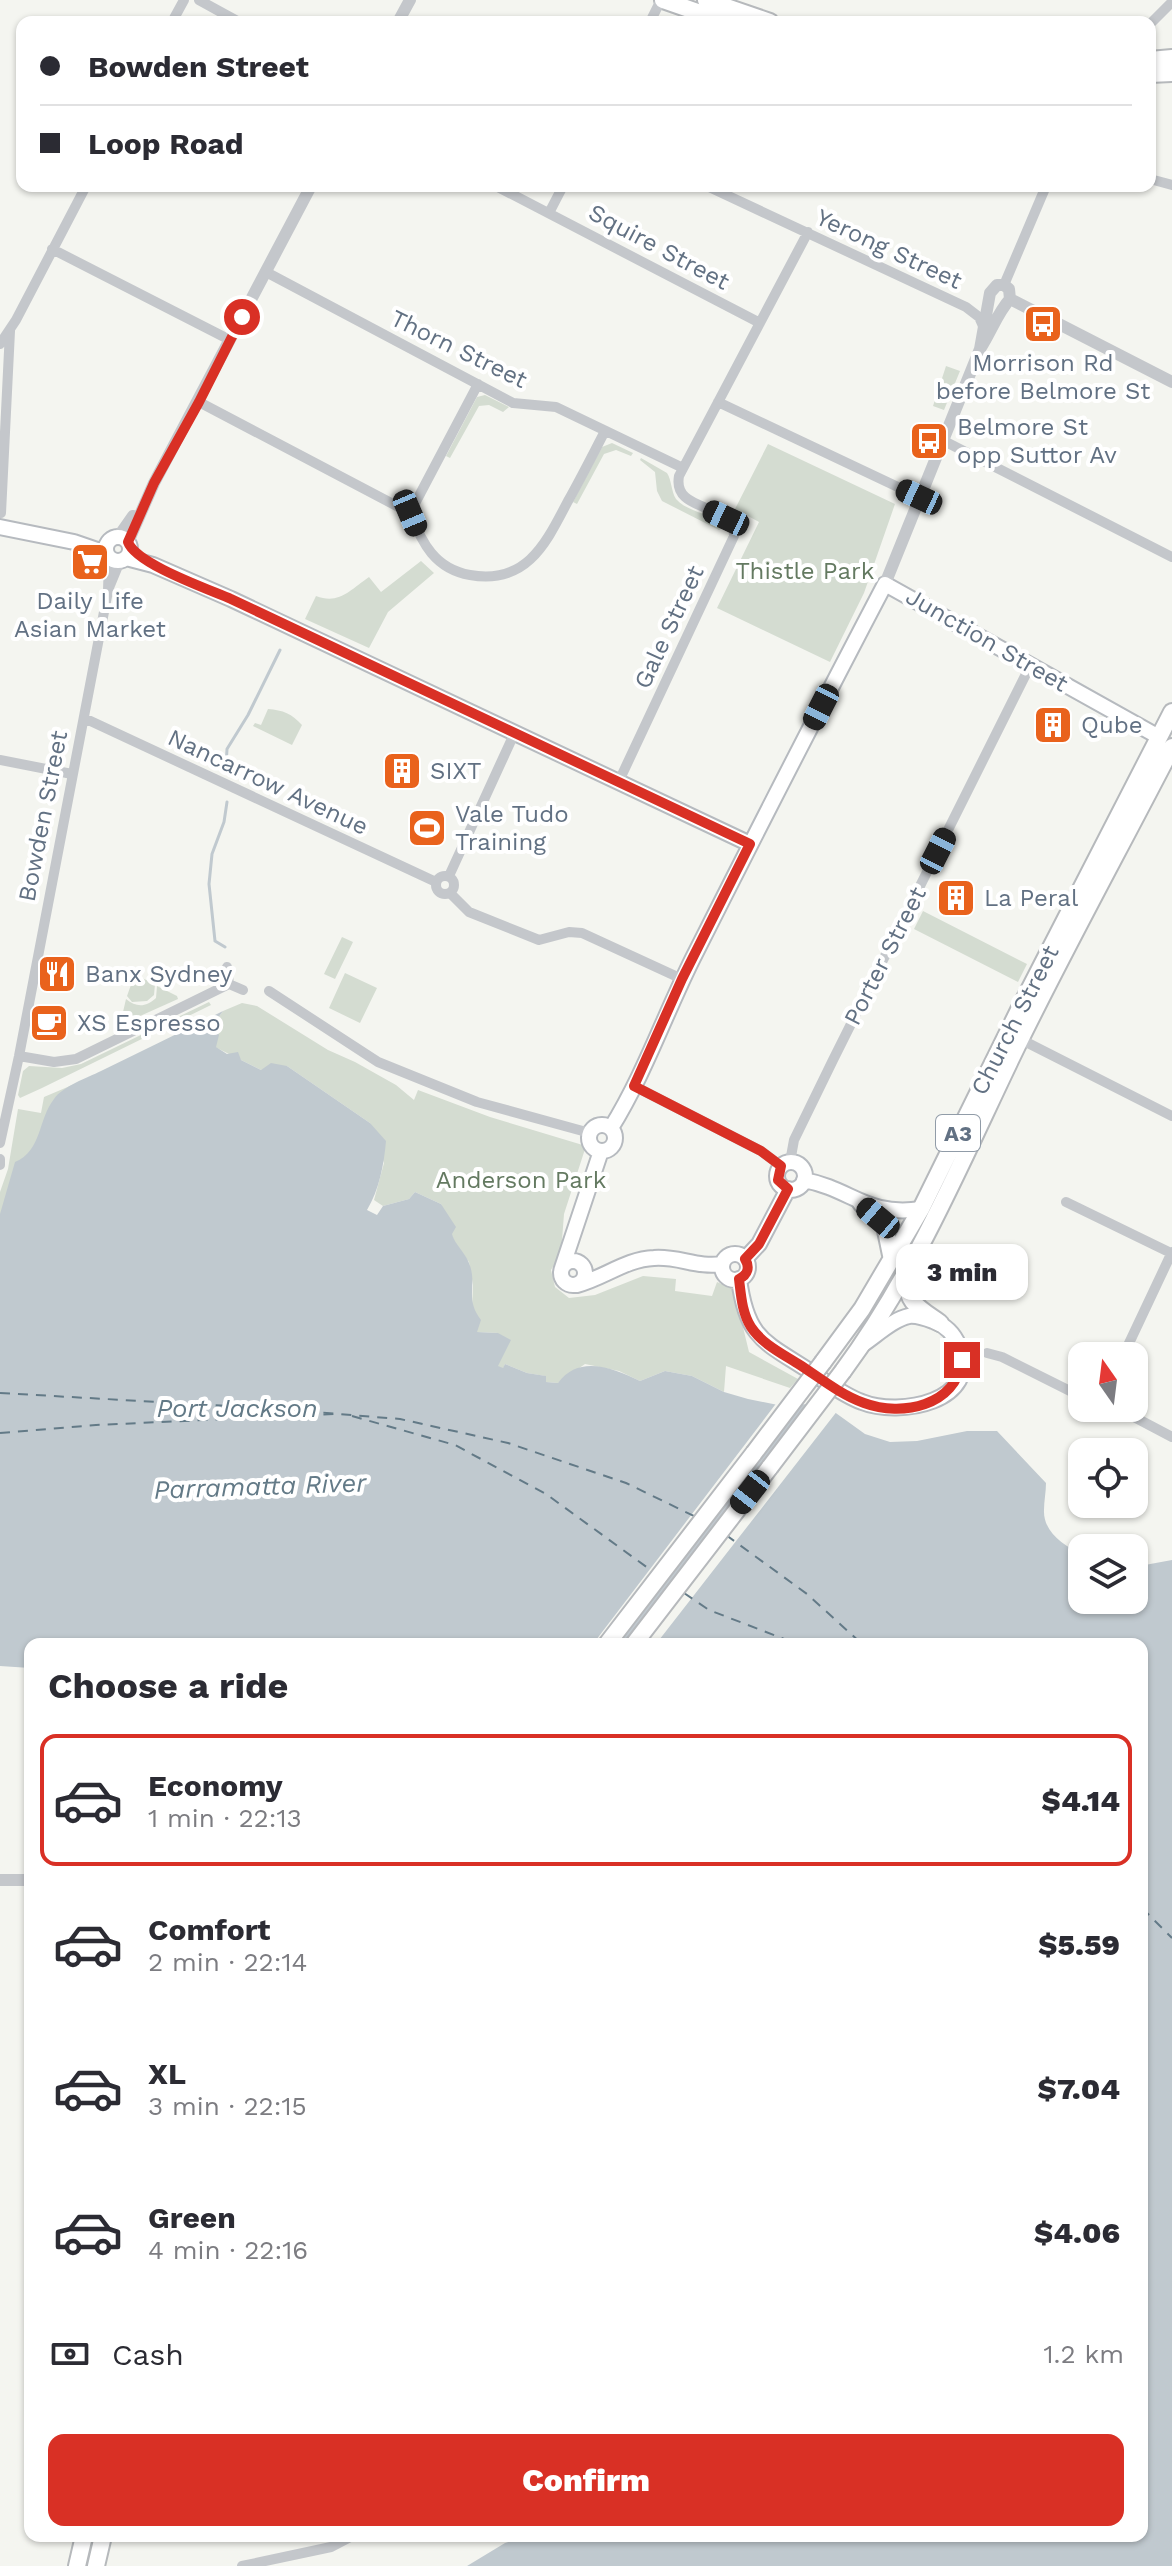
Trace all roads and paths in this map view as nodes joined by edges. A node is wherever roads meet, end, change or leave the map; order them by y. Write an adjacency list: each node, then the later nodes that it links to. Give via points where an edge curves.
1 (199, 0): 5 (street)
2 (662, 0): 6 (highway)
3 (706, 0): 7 (highway)
4 (1172, 2): 8 (street)
5 (228, 16)
6 (709, 16)
7 (753, 16)
8 (1156, 18)
9 (83, 192): 17 (street)
10 (308, 192): 18 (street, Bowden Street)
11 (508, 192): 15 (street, Squire Street)
12 (560, 192): 15 (street)
13 (720, 192): 16 (street, Yerong Street)
14 (1043, 192): 19 (street)
15 (549, 213): 23 (street, Squire Street)
16 (808, 232): 21 (street, Yerong Street); 23 (street)
17 (52, 249): 24 (street); 25 (street)
18 (266, 272): 25 (street, Bowden Street); 29 (street, Thorn Street)
19 (1004, 285): 20 (street, via 1011,292); 22 (street, via 994,287)
20 (1006, 302): 22 (street, via 993,303); 27 (street); 28 (street)
21 (966, 307): 22 (street, Yerong Street); 22 (street, Yerong Street, via 979,317)
22 (986, 311): 27 (street)
23 (760, 323): 31 (street)
24 (10, 331): 26 (street); 37 (street)
25 (230, 340): 30 (street, Bowden Street)
26 (0, 344)
27 (980, 349): 33 (street)
28 (1172, 382)
29 (478, 384): 32 (street, Thorn Street, via 513,403 556,407); 36 (street)
30 (199, 402): 36 (street); 38 (street, Bowden Street)
31 (718, 402): 34 (street); 35 (street)
32 (605, 431): 34 (street, Thorn Street); 36 (street, via 542,549 514,570 479,576 444,566 426,548)
33 (942, 440): 35 (street); 39 (street)
34 (683, 468): 48 (street, Gale Street, via 681,493 726,518 734,536)
35 (919, 497): 40 (street)
36 (410, 513)
37 (1, 520): 38 (main road)
38 (118, 550): 43 (street, Bowden Street); 44 (main road)
39 (1172, 557)
40 (885, 584): 41 (main road, Junction Street); 49 (main road)
41 (1030, 666): 45 (main road, Junction Street); 66 (street, Porter Street)
42 (1172, 712): 45 (highway, Church Street / A3)
43 (84, 718): 47 (street, Bowden Street); 51 (street, Nancarrow Avenue)
44 (515, 732): 48 (main road); 50 (street)
45 (1168, 743): 58 (highway, Church Street / A3); 71 (highway, Church Street / A3, via 1022,1004)
46 (0, 760): 47 (street)
47 (72, 774): 59 (street, Bowden Street)
48 (619, 781): 49 (main road)
49 (750, 844): 54 (main road)
50 (449, 876): 51 (street); 52 (street, via 454,884)
51 (436, 882): 52 (street, via 439,892)
52 (450, 893): 54 (street, via 469,912 527,936 539,940 582,933)
53 (227, 967): 55 (street)
54 (682, 979): 60 (main road)
55 (229, 984): 56 (street); 59 (street, via 76,1059 54,1062)
56 (243, 990)
57 (269, 991): 63 (street, via 378,1062 477,1102)
58 (1020, 1039): 61 (street); 78 (highway, Church Street / A3)
59 (19, 1056): 64 (street, Bowden Street)
60 (634, 1086): 62 (main road); 66 (street)
61 (1172, 1116)
62 (611, 1128): 63 (main road, via 599,1125); 65 (main road, via 614,1143)
63 (590, 1133): 65 (main road, via 591,1144)
64 (0, 1143)
65 (601, 1151): 72 (main road)
66 (786, 1164): 67 (main road, via 802,1168); 68 (main road, via 778,1180)
67 (804, 1180): 68 (main road, via 798,1188); 70 (main road)
68 (788, 1189): 74 (main road, via 759,1244)
69 (1066, 1202): 73 (street)
70 (861, 1203): 71 (main road, via 891,1212); 75 (highway, via 885,1226)
71 (921, 1209): 75 (highway, Church Street / A3)
72 (573, 1236): 76 (main road); 79 (main road)
73 (1172, 1253): 84 (street)
74 (745, 1259): 77 (main road, via 731,1255); 81 (main road, via 747,1273)
75 (892, 1260): 90 (highway, Church Street / A3, bridge, via 823,1362)
76 (581, 1264): 79 (main road, via 568,1262); 80 (main road); 82 (main road, via 585,1276)
77 (722, 1264): 80 (main road, via 654,1258); 81 (main road, via 727,1277)
78 (911, 1264): 83 (highway, via 908,1297); 85 (highway, Church Street / A3)
79 (562, 1268): 82 (main road, via 566,1283)
80 (610, 1271): 82 (main road)
81 (739, 1279): 83 (main road, via 747,1318 759,1337 871,1405 916,1406 951,1390 962,1360 955,1338)
82 (577, 1285)
83 (940, 1323): 85 (main road, via 905,1317)
84 (1130, 1342)
85 (862, 1345): 91 (highway, Church Street / A3, bridge)
86 (987, 1353): 87 (street)
87 (1068, 1390)
88 (1143, 1422): 89 (street)
89 (1172, 1437)
90 (612, 1638)
91 (639, 1638)
92 (0, 1880): 93 (street)
93 (24, 1880)
94 (83, 2542): 97 (highway)
95 (102, 2542): 98 (highway)
96 (341, 2542): 99 (street)
97 (77, 2566)
98 (96, 2566)
99 (242, 2566)

